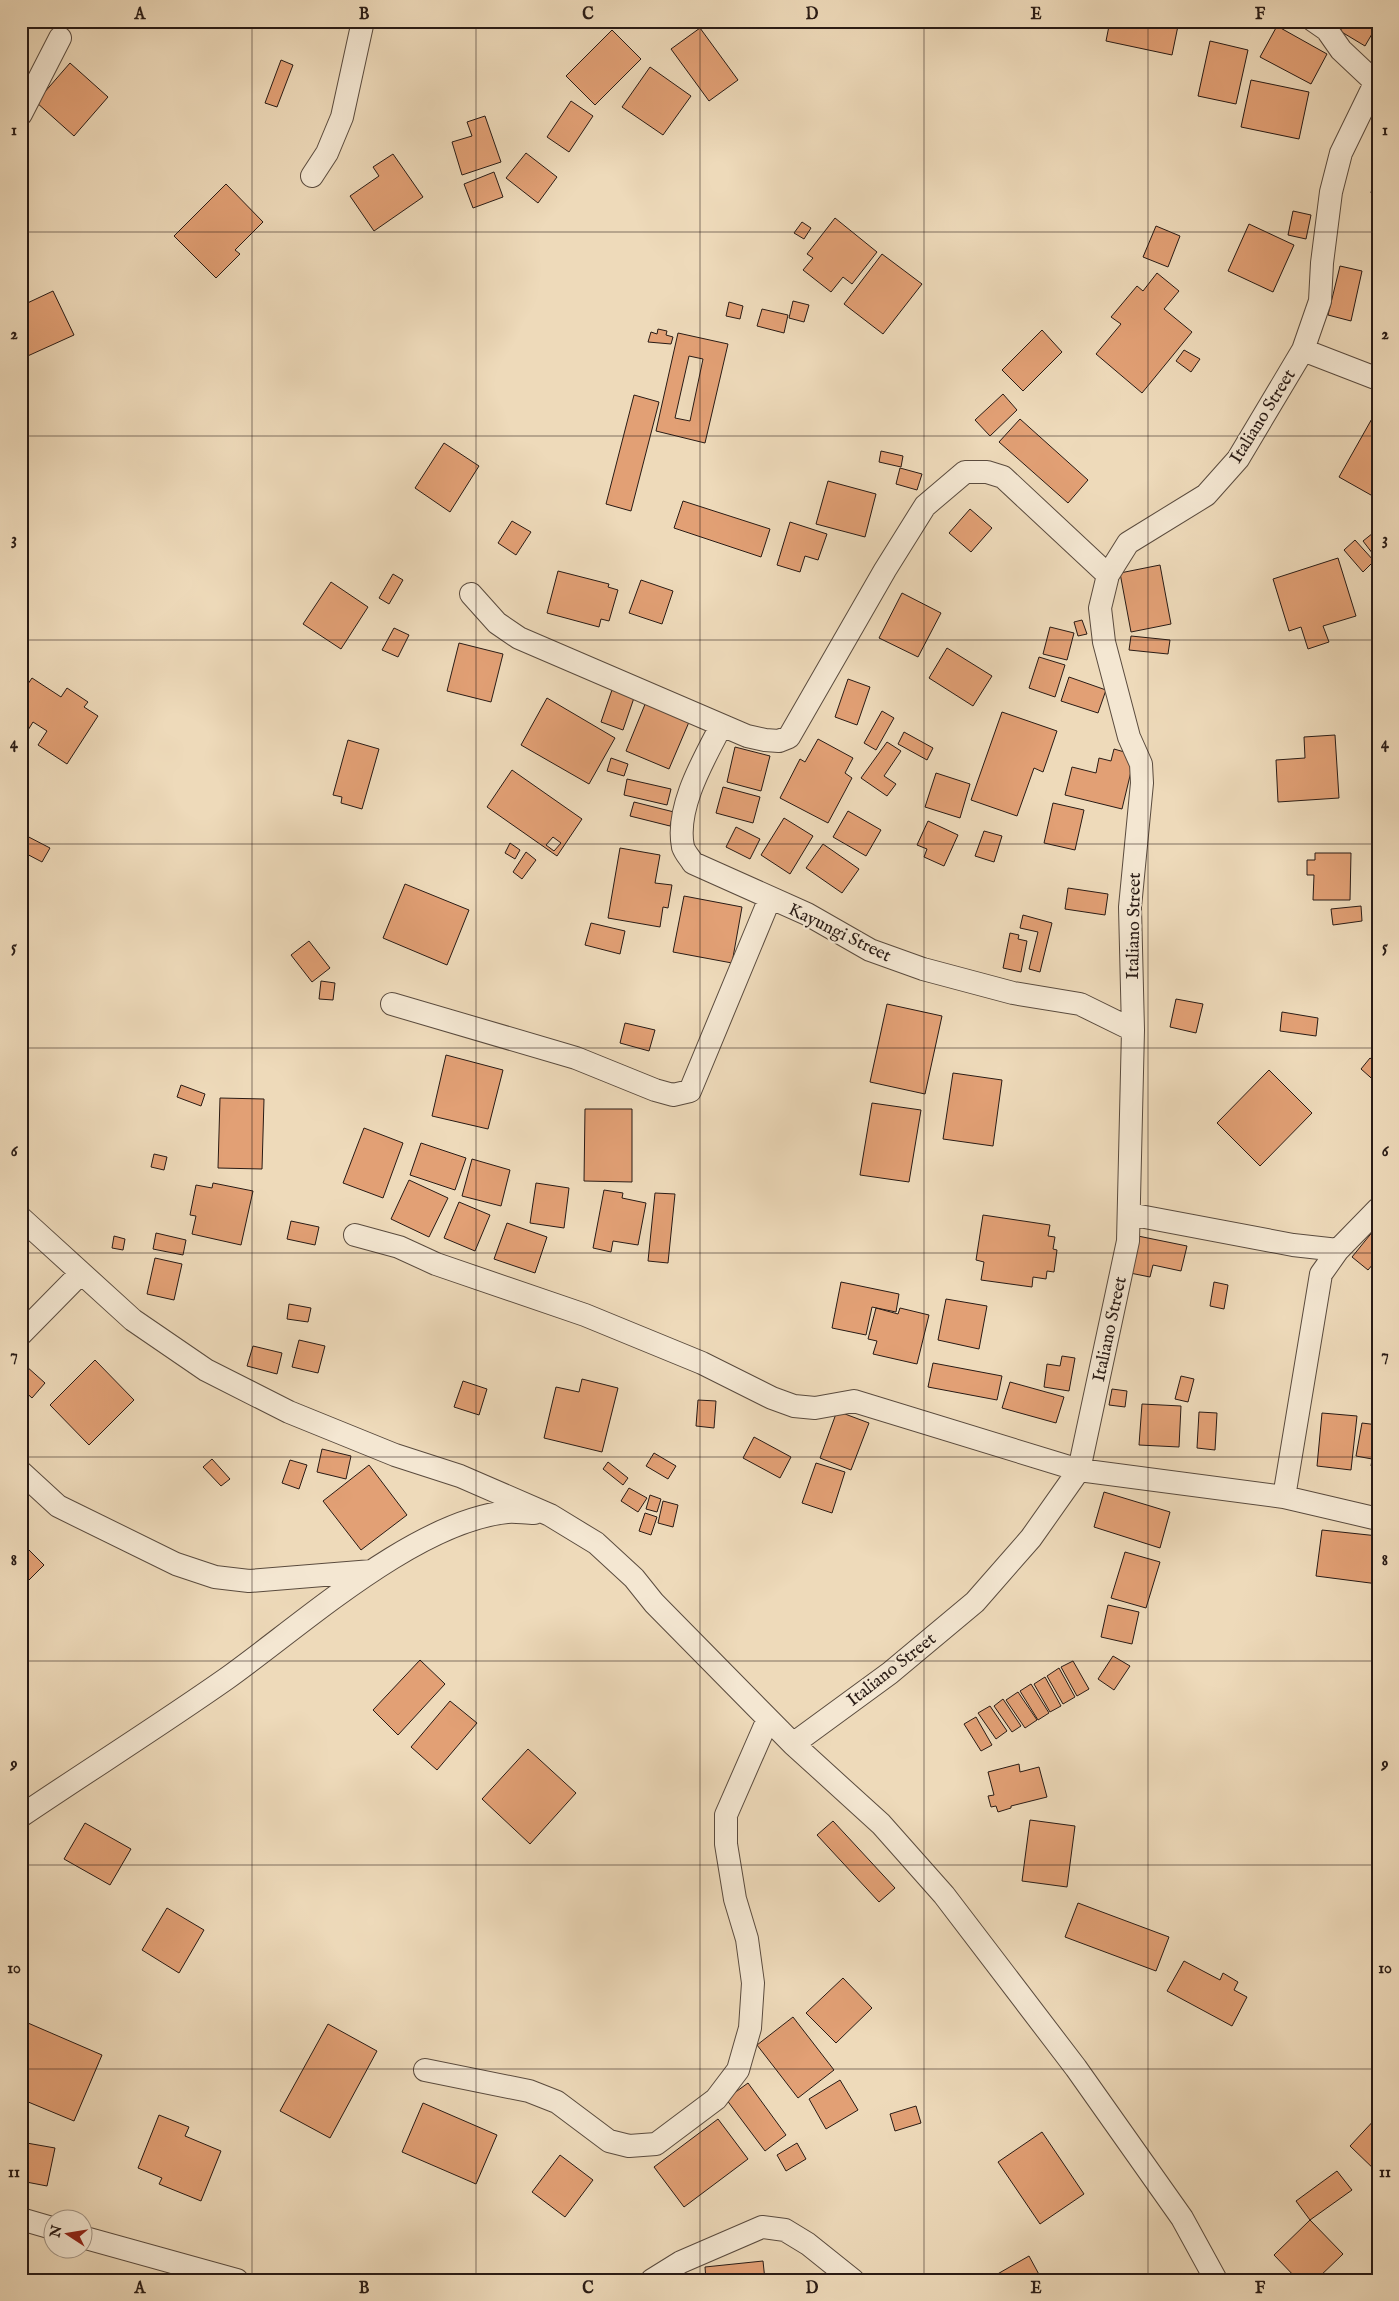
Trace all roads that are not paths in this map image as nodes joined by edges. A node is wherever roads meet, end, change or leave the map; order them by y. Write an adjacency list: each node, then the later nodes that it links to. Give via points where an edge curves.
1 (363, 21): 6 (street, via 342,116 327,153)
2 (1314, 21): 4 (street, via 1326,30 1341,50)
3 (60, 38): 5 (street)
4 (1377, 80): 7 (street, Italiano Street, via 1341,153 1331,192 1320,301)
5 (21, 114)
6 (312, 176)
7 (1303, 350): 8 (street); 9 (street, Italiano Street, via 1238,459 1206,495 1128,543)
8 (1378, 379)
9 (1108, 575): 11 (street, via 1003,477 988,472 965,472 925,506 789,737 780,741 765,740); 14 (street, Italiano Street, via 1100,608 1104,642 1129,737 1141,764 1130,907)
10 (470, 594): 11 (street, via 496,623 519,638)
11 (721, 726): 12 (street, Kayungi Street, via 687,801 681,833 684,849 693,863)
12 (770, 898): 13 (street, via 690,1091 673,1095 655,1090 576,1058); 14 (street, Kayungi Street, via 807,914 870,950 923,969 1012,993 1080,1004)
13 (392, 1004)
14 (1133, 1030): 16 (street, Italiano Street)
15 (1378, 1209): 19 (street)
16 (1129, 1214): 19 (street, via 1293,1245); 22 (street, Italiano Street, via 1128,1241)
17 (21, 1218): 20 (street)
18 (355, 1235): 22 (street, via 398,1247 436,1264 585,1315 702,1363 794,1406 815,1408 854,1402)
19 (1338, 1250): 24 (street, via 1321,1274)
20 (80, 1274): 21 (street); 25 (street, via 133,1320 206,1370 290,1412 395,1455 460,1476)
21 (21, 1334)
22 (1079, 1470): 24 (street); 29 (street, Italiano Street, via 1031,1538 975,1602 890,1673)
23 (21, 1472): 27 (street, via 58,1506 176,1564 215,1577 249,1581)
24 (1284, 1497): 26 (street)
25 (550, 1514): 27 (street, via 508,1512 468,1522 430,1538); 28 (street, via 609,1554)
26 (1378, 1520)
27 (372, 1571): 30 (street, via 226,1679)
28 (768, 1719): 29 (street); 31 (street, via 726,1815 726,1844 735,1899 747,1939 753,1983 750,2028 738,2070 716,2099 656,2144 629,2146 609,2141 556,2102 528,2091)
29 (793, 1744): 38 (street, via 881,1824 944,1895 1087,2084 1182,2218)
30 (21, 1816)
31 (424, 2070)
32 (21, 2219): 33 (street)
33 (42, 2225)
34 (92, 2240): 35 (street)
35 (237, 2280)
36 (652, 2280): 37 (street, via 681,2262 762,2228 785,2230)
37 (853, 2280)
38 (1216, 2280)

